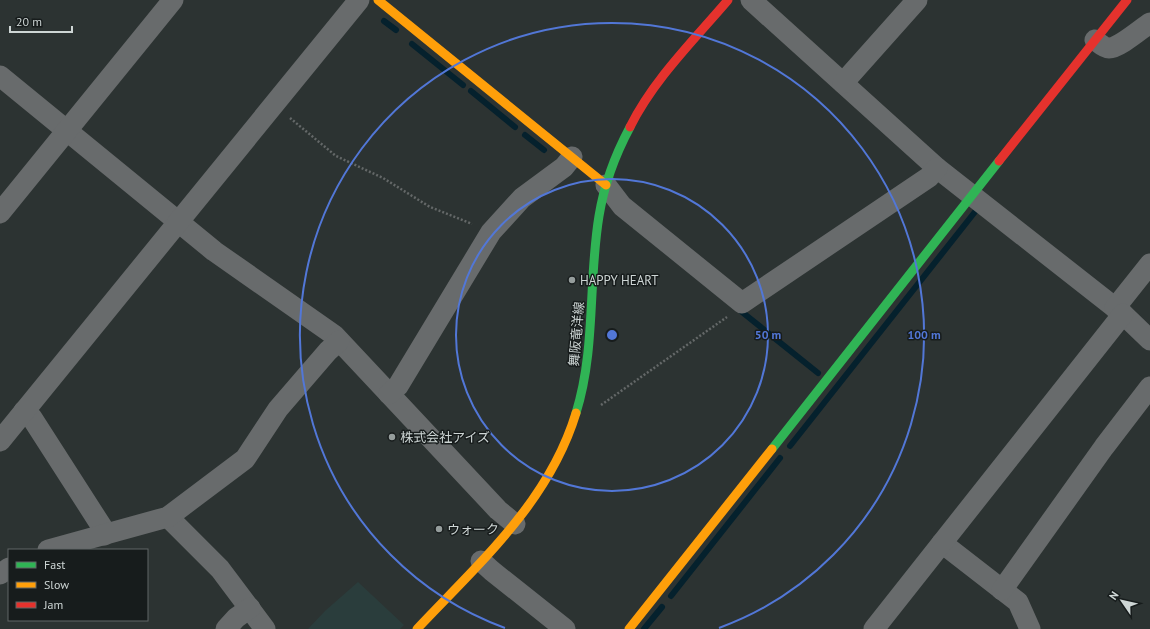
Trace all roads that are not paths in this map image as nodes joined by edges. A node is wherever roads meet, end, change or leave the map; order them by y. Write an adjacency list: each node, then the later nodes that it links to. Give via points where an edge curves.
1 (173, 0): 12 (street)
2 (359, 0): 18 (street)
3 (378, 0): 13 (street)
4 (728, 0): 15 (street, 舞阪竜洋線, via 648,96 631,124)
5 (751, 0): 11 (street)
6 (917, 0): 11 (street)
7 (1127, 0): 9 (street)
8 (1150, 23): 9 (street, via 1117,46 1109,48)
9 (1095, 40): 16 (street)
10 (0, 76): 12 (street)
11 (842, 83): 14 (street)
12 (67, 131): 17 (street); 18 (street)
13 (572, 157): 15 (street); 24 (street, via 564,167 522,198 490,232 398,386)
14 (937, 168): 15 (street, via 929,177 742,303 622,206); 16 (street)
15 (606, 185): 28 (street, 舞阪竜洋線, via 599,216 585,381 564,447 549,477)
16 (972, 195): 20 (street); 39 (street)
17 (0, 213)
18 (178, 222): 22 (street); 25 (street)
19 (1150, 264): 20 (street)
20 (1119, 311): 21 (street); 30 (street)
21 (1150, 340)
22 (339, 341): 24 (street); 27 (street, via 278,409 245,459)
23 (1150, 387): 33 (street)
24 (389, 394): 28 (street, via 498,510)
25 (24, 412): 26 (street); 29 (street, via 32,418 102,527)
26 (0, 441)
27 (168, 517): 29 (street); 34 (street, via 220,569)
28 (515, 524): 32 (street, 舞阪竜洋線)
29 (104, 535): 31 (street)
30 (942, 543): 33 (street); 40 (street)
31 (52, 549)
32 (482, 561): 37 (street, 舞阪竜洋線); 38 (street)
33 (1002, 590): 41 (street, via 1018,602)
34 (250, 608): 35 (street); 36 (street)
35 (226, 629)
36 (265, 629)
37 (417, 629)
38 (565, 629)
39 (629, 629)
40 (874, 629)
41 (1030, 629)

